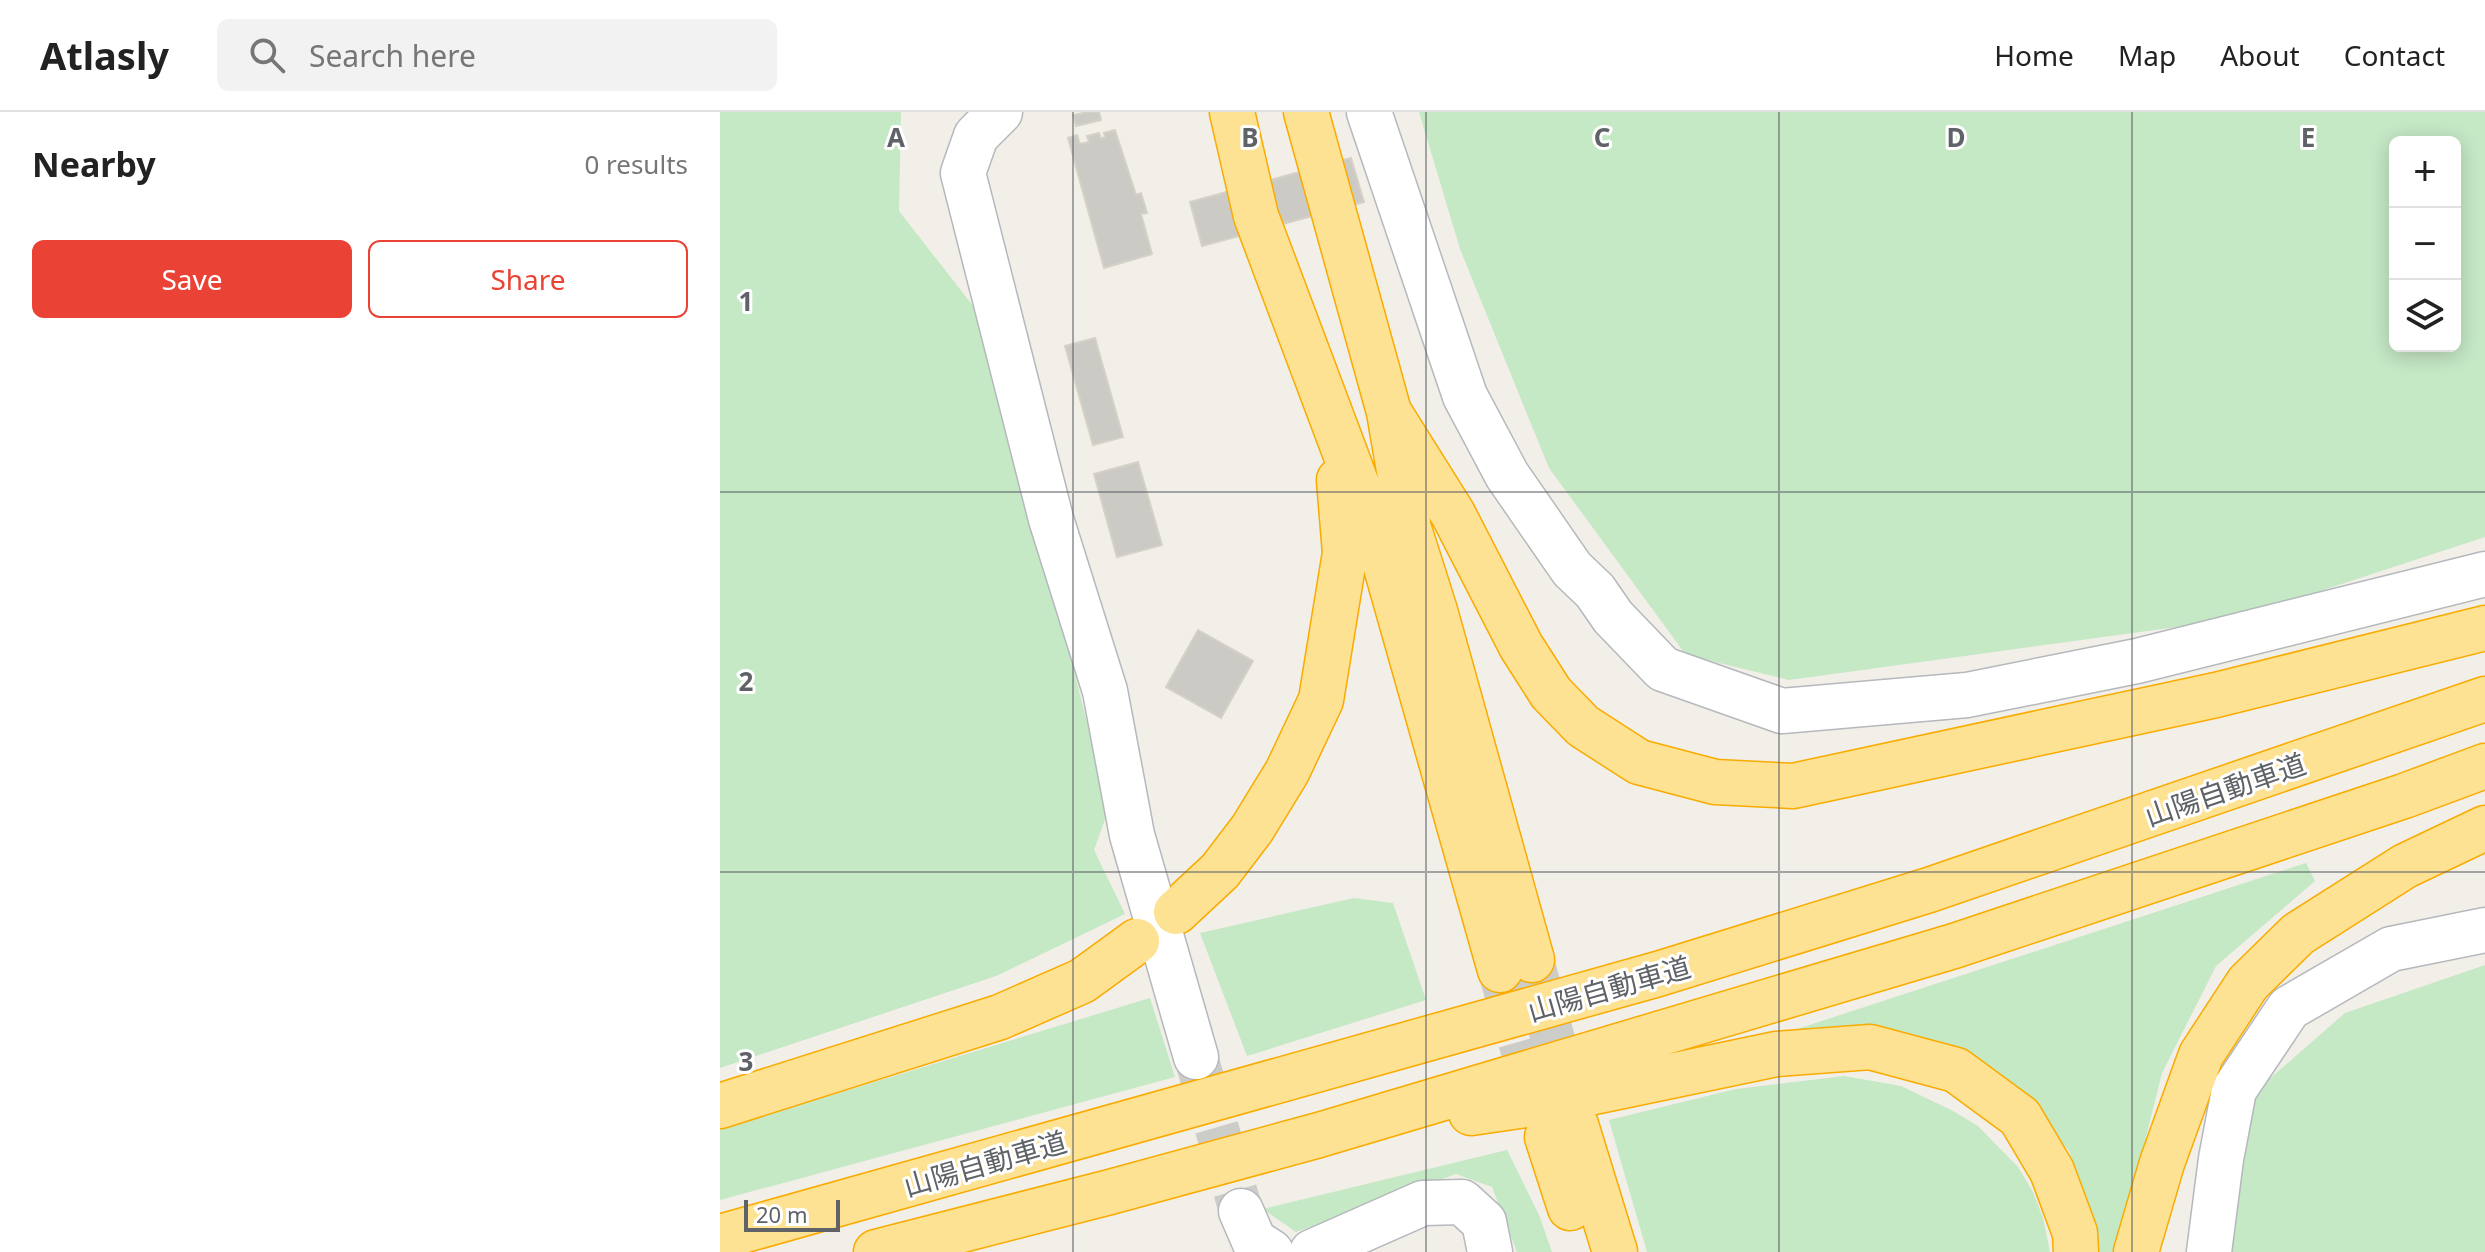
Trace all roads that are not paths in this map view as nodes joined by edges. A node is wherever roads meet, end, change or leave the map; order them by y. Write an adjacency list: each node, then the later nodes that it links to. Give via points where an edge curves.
1 (1000, 112): 15 (street, via 976,136 963,173 1051,519 1105,691 1132,835)
2 (1232, 112): 6 (highway, via 1256,216)
3 (1306, 112): 5 (highway)
4 (1369, 112): 7 (street, via 1465,396 1507,475 1572,569 1663,669 1782,711 1967,695 2137,661)
5 (1389, 412): 6 (highway, via 1409,529 1435,611 1516,965 1380,546); 8 (highway, via 1453,514 1551,693 1583,726 1639,762 1715,782 1793,786 2216,695)
6 (1334, 423): 12 (highway, via 1345,553 1321,700 1252,829 1220,871)
7 (2485, 574)
8 (2485, 628)
9 (2485, 699): 19 (highway, 山陽自動車道, via 1929,890 1658,974)
10 (2485, 766): 17 (highway, 山陽自動車道, via 1954,946)
11 (2485, 828): 27 (highway, via 2405,866 2298,934 2248,983 2201,1055)
12 (1176, 912)
13 (2485, 930): 28 (street, via 2391,949 2289,1008 2234,1090)
14 (1137, 941): 16 (highway, via 1082,981 1000,1017)
15 (1196, 1057)
16 (720, 1106)
17 (1319, 1135): 20 (highway, 山陽自動車道); 26 (highway, via 1546,1102 1776,1054 1870,1047 1956,1070 2020,1117 2052,1171 2075,1233)
18 (1241, 1211): 21 (street, via 1254,1241)
19 (720, 1237)
20 (876, 1252)
21 (1271, 1252)
22 (1312, 1252): 23 (street, via 1423,1203 1462,1202 1484,1222)
23 (1490, 1252)
24 (1585, 1252): 25 (highway, via 1562,1131)
25 (1615, 1252)
26 (2076, 1252)
27 (2136, 1252)
28 (2209, 1252)

